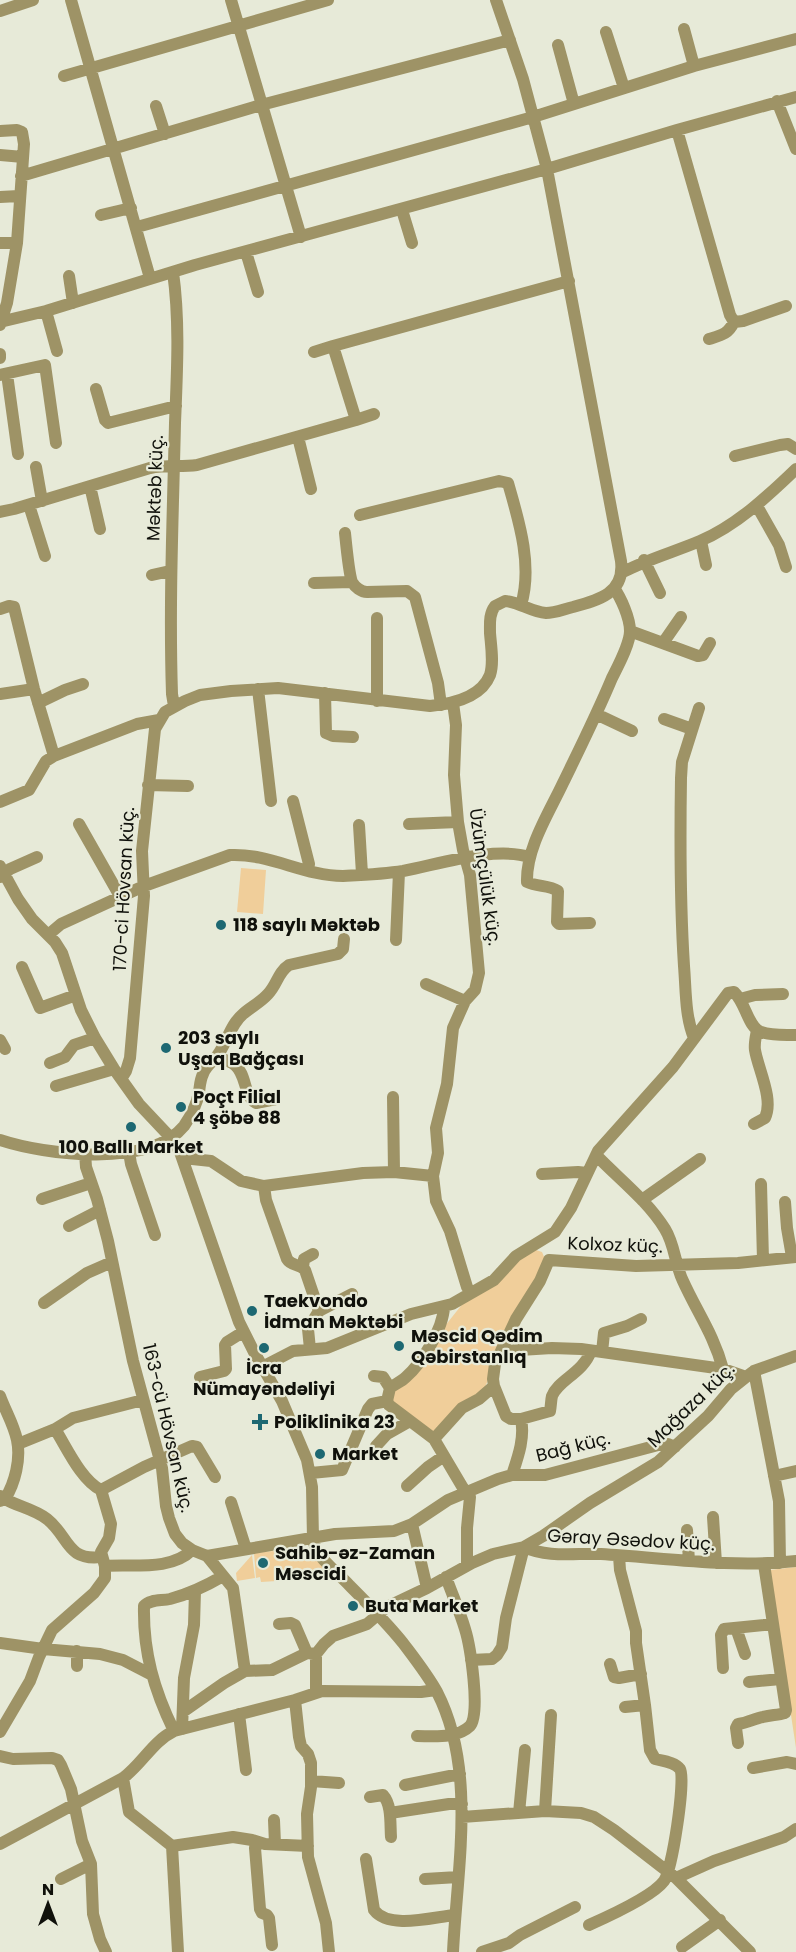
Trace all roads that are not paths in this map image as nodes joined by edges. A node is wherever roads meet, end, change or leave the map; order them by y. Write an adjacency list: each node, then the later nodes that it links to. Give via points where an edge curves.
1 (33, 0): 6 (street)
2 (71, 0): 14 (street)
3 (231, 0): 7 (street)
4 (327, 0): 7 (street)
5 (496, 0): 11 (street)
6 (0, 10)
7 (239, 26): 14 (street); 20 (street)
8 (684, 29): 13 (street)
9 (606, 32): 16 (street)
10 (796, 39): 13 (street)
11 (510, 40): 20 (street); 22 (street)
12 (558, 45): 19 (street)
13 (694, 66): 16 (street)
14 (92, 68): 15 (street); 26 (street)
15 (64, 76)
16 (624, 88): 19 (street)
17 (796, 97): 18 (street)
18 (777, 101): 23 (street); 27 (street)
19 (574, 104): 22 (street)
20 (261, 105): 25 (street); 32 (street)
21 (156, 106): 25 (street)
22 (533, 117): 30 (street); 32 (street)
23 (677, 130): 30 (street); 54 (street)
24 (0, 131): 29 (street, via 22,132)
25 (165, 134): 26 (street)
26 (114, 148): 31 (street); 35 (street)
27 (796, 149)
28 (0, 155): 29 (street)
29 (23, 157): 31 (street)
30 (547, 169): 36 (street); 47 (street)
31 (21, 176): 33 (street)
32 (285, 186): 38 (street); 39 (street)
33 (19, 196): 34 (street); 41 (street)
34 (0, 197)
35 (131, 208): 37 (street); 38 (street)
36 (402, 210): 39 (street); 42 (street)
37 (101, 215)
38 (137, 227): 46 (street)
39 (301, 237): 43 (street)
40 (0, 243): 41 (street)
41 (17, 243): 48 (street)
42 (412, 243)
43 (246, 252): 44 (street); 49 (street)
44 (173, 272): 46 (street); 62 (street, Məktəb küç.)
45 (69, 276): 51 (street)
46 (150, 278): 51 (street)
47 (569, 281): 57 (street); 88 (street)
48 (6, 282): 50 (street)
49 (258, 292)
50 (3, 303): 55 (street)
51 (73, 303): 53 (street)
52 (786, 306): 54 (street)
53 (46, 311): 55 (street); 58 (street)
54 (734, 322): 56 (street, via 725,334)
55 (0, 323)
56 (709, 339)
57 (333, 346): 59 (street); 64 (street)
58 (57, 351)
59 (314, 352)
60 (3, 375): 66 (street, via 45,365); 68 (street)
61 (96, 389): 62 (street, via 108,423)
62 (176, 406): 70 (street, Məktəb küç.)
63 (374, 414): 64 (street)
64 (356, 420): 65 (street)
65 (298, 436): 70 (street, via 197,465); 74 (street)
66 (56, 443)
67 (796, 449): 69 (street, via 788,444)
68 (18, 454)
69 (735, 456)
70 (175, 466): 73 (street, via 150,468); 87 (street, Məktəb küç.)
71 (36, 467): 75 (street)
72 (796, 469): 77 (street)
73 (90, 486): 75 (street); 80 (street)
74 (311, 489)
75 (42, 501): 76 (street)
76 (29, 505): 78 (street); 83 (street)
77 (757, 506): 82 (street); 86 (street, via 779,545)
78 (0, 512)
79 (360, 515): 94 (street, via 500,481 508,483 525,556 526,583)
80 (100, 528)
81 (345, 533): 90 (street)
82 (701, 541): 84 (street); 85 (street)
83 (45, 556)
84 (644, 561): 88 (street); 93 (street)
85 (706, 565)
86 (786, 567)
87 (170, 571): 89 (street); 110 (street, Məktəb küç.)
88 (622, 572): 92 (street)
89 (152, 575)
90 (352, 582): 91 (street); 109 (street, via 362,592 407,591 415,597)
91 (314, 583)
92 (614, 588): 94 (street, via 604,597 556,612); 98 (street)
93 (660, 593)
94 (521, 605): 108 (street, via 505,601 492,610 490,675 474,693)
95 (0, 609): 102 (street, via 14,607)
96 (681, 617): 100 (street)
97 (377, 618): 106 (street)
98 (630, 631): 100 (street); 112 (street)
99 (710, 643): 100 (street, via 704,654 698,656)
100 (663, 644)
101 (83, 684): 107 (street)
102 (34, 688): 105 (street); 107 (street)
103 (258, 689): 104 (street); 110 (street, via 201,695); 121 (street)
104 (325, 693): 106 (street); 117 (street, via 326,733)
105 (0, 694)
106 (377, 701): 109 (street)
107 (38, 703): 118 (street)
108 (453, 703): 109 (street); 124 (street, Üzümçülük küç.)
109 (441, 705)
110 (174, 706): 114 (street)
111 (699, 708): 115 (street)
112 (596, 714): 116 (street); 129 (street)
113 (664, 719): 115 (street)
114 (159, 720): 118 (street, via 137,724); 119 (street, 170-ci Hövsan küç.)
115 (692, 729): 150 (street, via 682,762 680,883 687,1016)
116 (632, 731)
117 (353, 737)
118 (54, 756): 123 (street, via 46,761 29,790)
119 (148, 785): 120 (street); 135 (street, 170-ci Hövsan küç., via 141,862)
120 (188, 786)
121 (271, 801)
122 (293, 801): 131 (street)
123 (0, 802)
124 (458, 822): 126 (street); 130 (street, Üzümçülük küç.)
125 (79, 824): 136 (street)
126 (409, 824)
127 (359, 825): 134 (street)
128 (37, 857): 132 (street)
129 (530, 857): 130 (street, via 508,853); 137 (street, via 527,882 558,891 557,922)
130 (466, 858): 133 (street); 146 (street, Üzümçülük küç., via 479,974 475,990)
131 (308, 871): 134 (street, via 324,875); 135 (street, via 230,855)
132 (1, 872): 138 (street, via 32,919)
133 (399, 872): 134 (street); 140 (street)
134 (362, 874)
135 (144, 886): 136 (street); 153 (street, 170-ci Hövsan küç., via 130,1058 126,1071)
136 (121, 898): 138 (street, via 61,924)
137 (590, 923)
138 (48, 935): 144 (street, via 64,959)
139 (344, 939): 151 (street, via 338,954 284,968 271,991 237,1020)
140 (396, 940)
141 (22, 967): 144 (street, via 40,1008)
142 (426, 984): 146 (street)
143 (783, 994): 145 (street)
144 (76, 995): 149 (street)
145 (740, 999): 147 (street); 150 (street, via 734,992 726,995)
146 (465, 1001): 168 (street, Üzümçülük küç., via 453,1028 447,1084 436,1128 438,1153)
147 (757, 1030): 148 (street); 157 (street, via 755,1050 768,1106 765,1118)
148 (796, 1035)
149 (95, 1038): 152 (street, via 74,1045 62,1059); 153 (street)
150 (694, 1038): 162 (street)
151 (216, 1057): 156 (street, via 235,1065 250,1100 256,1103); 158 (street, via 203,1073 199,1095 185,1125)
152 (50, 1063)
153 (117, 1074): 154 (street); 158 (street)
154 (56, 1086)
155 (393, 1097): 165 (street)
156 (276, 1099)
157 (754, 1124)
158 (171, 1138): 160 (street); 163 (street)
159 (0, 1140): 161 (street)
160 (129, 1152): 161 (street); 177 (street)
161 (85, 1154): 169 (street, 163-cü Hövsan küç.)
162 (596, 1155): 166 (street); 173 (street)
163 (183, 1158): 171 (street, via 211,1161 241,1181); 192 (street)
164 (700, 1159): 173 (street)
165 (394, 1172): 168 (street); 171 (street)
166 (587, 1173): 167 (street); 178 (street, via 559,1227)
167 (542, 1174)
168 (433, 1176): 186 (street, Üzümçülük küç., via 436,1201)
169 (91, 1183): 172 (street); 175 (street, 163-cü Hövsan küç.)
170 (761, 1184): 182 (street)
171 (264, 1186): 185 (street, via 286,1259)
172 (42, 1199)
173 (642, 1200): 184 (street, via 665,1229)
174 (785, 1202): 180 (street)
175 (100, 1210): 176 (street); 183 (street, 163-cü Hövsan küç.)
176 (69, 1227)
177 (155, 1235)
178 (541, 1242): 181 (street); 186 (street, via 516,1256 494,1280)
179 (313, 1254): 185 (street, via 304,1259)
180 (794, 1257): 182 (street, Kolxoz küç.)
181 (549, 1260): 184 (street, Kolxoz küç.); 194 (street, Kolxoz küç.)
182 (763, 1260): 184 (street, Kolxoz küç.)
183 (112, 1262): 188 (street, via 87,1273); 205 (street, 163-cü Hövsan küç.)
184 (678, 1265): 198 (street)
185 (303, 1267): 190 (street)
186 (471, 1293): 189 (street)
187 (352, 1294): 190 (street)
188 (44, 1304)
189 (444, 1307): 193 (street, via 411,1314 336,1346); 203 (street, via 444,1318 433,1341 408,1376)
190 (320, 1311): 193 (street, via 308,1329)
191 (641, 1319): 195 (street, via 604,1333)
192 (243, 1332): 197 (street); 201 (street, via 226,1342 226,1369)
193 (310, 1349): 197 (street, via 293,1351)
194 (502, 1351): 195 (street); 202 (street, Kolxoz küç., via 495,1364)
195 (597, 1351): 198 (street); 207 (street, via 556,1389 549,1411)
196 (796, 1356): 199 (street, Mağaza küç.)
197 (262, 1367): 217 (street, via 282,1401)
198 (723, 1369): 199 (street)
199 (750, 1374): 213 (street, Mağaza küç.); 219 (street)
200 (374, 1376): 203 (street, via 383,1377)
201 (201, 1377)
202 (494, 1386): 207 (street, via 506,1416); 210 (street, via 462,1408)
203 (390, 1388): 206 (street)
204 (0, 1396): 211 (street)
205 (143, 1400): 209 (street, via 74,1418); 215 (street, 163-cü Hövsan küç.)
206 (387, 1401): 208 (street); 217 (street, via 372,1404 342,1470)
207 (521, 1419): 218 (street, via 523,1435)
208 (410, 1421): 210 (street); 212 (street, via 387,1434)
209 (55, 1429): 211 (street); 222 (street, via 86,1478)
210 (434, 1438): 214 (street)
211 (18, 1444): 224 (street, via 11,1490)
212 (376, 1446)
213 (675, 1447): 218 (street, Bağ küç., via 662,1444 545,1475); 230 (street, Mağaza küç., via 658,1462)
214 (444, 1456): 221 (street); 223 (street)
215 (160, 1460): 220 (street, via 197,1447); 222 (street); 232 (street, 163-cü Hövsan küç., via 169,1518 182,1544)
216 (796, 1471): 219 (street)
217 (311, 1473): 229 (street)
218 (513, 1475): 223 (street)
219 (774, 1476): 239 (street)
220 (215, 1477)
221 (407, 1486)
222 (101, 1490): 235 (street, via 111,1530)
223 (467, 1493): 227 (street, via 448,1500); 241 (street)
224 (2, 1498): 235 (street, via 47,1519 80,1555)
225 (231, 1502): 231 (street)
226 (713, 1518): 238 (street)
227 (412, 1524): 229 (street, via 394,1531); 244 (street)
228 (687, 1530): 236 (street)
229 (313, 1539): 231 (street); 246 (street, via 318,1554)
230 (524, 1546): 234 (street, Gəray Əsədov küç., via 545,1554); 241 (street, Gəray Əsədov küç.); 255 (street, via 502,1647 492,1659)
231 (246, 1549): 233 (street)
232 (192, 1550): 233 (street, 163-cü Hövsan küç.); 235 (street, via 167,1563)
233 (207, 1556): 242 (street)
234 (619, 1556): 236 (street, Gəray Əsədov küç.); 260 (street)
235 (103, 1561): 251 (street, via 105,1578 94,1593 52,1630)
236 (689, 1561): 238 (street, Gəray Əsədov küç.)
237 (796, 1562): 239 (street, Gəray Əsədov küç.)
238 (716, 1563): 240 (street, Gəray Əsədov küç.)
239 (780, 1563): 240 (street, Gəray Əsədov küç.)
240 (764, 1564): 248 (street)
241 (467, 1565): 243 (street, Gəray Əsədov küç.)
242 (223, 1576): 245 (street); 259 (street, via 233,1588)
243 (446, 1577): 244 (street, Gəray Əsədov küç.); 255 (street, via 465,1628)
244 (428, 1588): 246 (street, Gəray Əsədov küç.)
245 (195, 1591): 261 (street, via 149,1601 144,1606 143,1633); 269 (street, via 194,1625 184,1678)
246 (377, 1615): 253 (street, Gəray Əsədov küç., via 367,1624 333,1636); 264 (street)
247 (279, 1624): 253 (street, via 295,1625)
248 (773, 1624): 249 (street); 262 (street)
249 (736, 1628): 254 (street); 258 (street, via 722,1631)
250 (0, 1643): 251 (street)
251 (43, 1649): 252 (street); 273 (street, via 30,1681)
252 (77, 1651): 257 (street); 261 (street, via 123,1660)
253 (311, 1653): 259 (street, Gəray Əsədov küç., via 273,1670); 265 (street)
254 (745, 1654)
255 (471, 1660): 274 (street, via 474,1719)
256 (610, 1664): 260 (street, via 614,1677)
257 (77, 1666)
258 (723, 1668)
259 (245, 1671): 269 (street)
260 (641, 1674): 267 (street)
261 (152, 1676): 272 (street)
262 (781, 1679): 263 (street); 276 (street, via 784,1713 738,1724)
263 (749, 1682)
264 (436, 1690): 265 (street); 274 (street)
265 (316, 1692): 266 (street)
266 (295, 1700): 270 (street); 284 (street, via 298,1737 311,1763)
267 (645, 1705): 268 (street); 304 (street, via 651,1755 675,1764 682,1775)
268 (625, 1707)
269 (184, 1711): 272 (street)
270 (239, 1714): 272 (street); 281 (street)
271 (551, 1715): 290 (street)
272 (178, 1730): 283 (street, via 165,1735)
273 (0, 1732)
274 (453, 1735): 275 (street); 282 (street)
275 (417, 1736)
276 (738, 1743)
277 (525, 1750): 292 (street)
278 (0, 1756): 288 (street, via 58,1760)
279 (796, 1764): 280 (street)
280 (753, 1768)
281 (246, 1770)
282 (460, 1774): 286 (street); 289 (street)
283 (123, 1778): 288 (street); 300 (street, via 129,1812)
284 (311, 1781): 285 (street); 301 (street)
285 (339, 1783)
286 (405, 1785)
287 (370, 1797): 291 (street, via 386,1797)
288 (75, 1804): 298 (street); 303 (street)
289 (462, 1804): 291 (street); 293 (street)
290 (545, 1810): 292 (street); 304 (street, via 594,1817)
291 (390, 1813): 296 (street)
292 (519, 1813): 293 (street)
293 (462, 1817): 305 (street)
294 (274, 1820): 299 (street)
295 (796, 1829): 304 (street, via 784,1837)
296 (392, 1837)
297 (258, 1842): 299 (street); 300 (street, via 220,1838); 312 (street, via 255,1848 260,1910 269,1918)
298 (0, 1844)
299 (275, 1844): 301 (street)
300 (172, 1846): 316 (street)
301 (308, 1846): 317 (street)
302 (366, 1859): 309 (street, via 376,1913 399,1922)
303 (91, 1864): 306 (street); 315 (street, via 93,1914)
304 (672, 1875): 310 (street); 311 (street, via 654,1890)
305 (458, 1877): 307 (street); 309 (street)
306 (61, 1879)
307 (425, 1879)
308 (575, 1907): 313 (street, via 520,1935)
309 (455, 1914): 318 (street)
310 (720, 1920): 314 (street); 320 (street)
311 (589, 1926)
312 (272, 1945)
313 (514, 1947): 319 (street)
314 (682, 1947)
315 (106, 1952)
316 (178, 1952)
317 (329, 1952)
318 (453, 1952)
319 (482, 1952)
320 (750, 1952)

